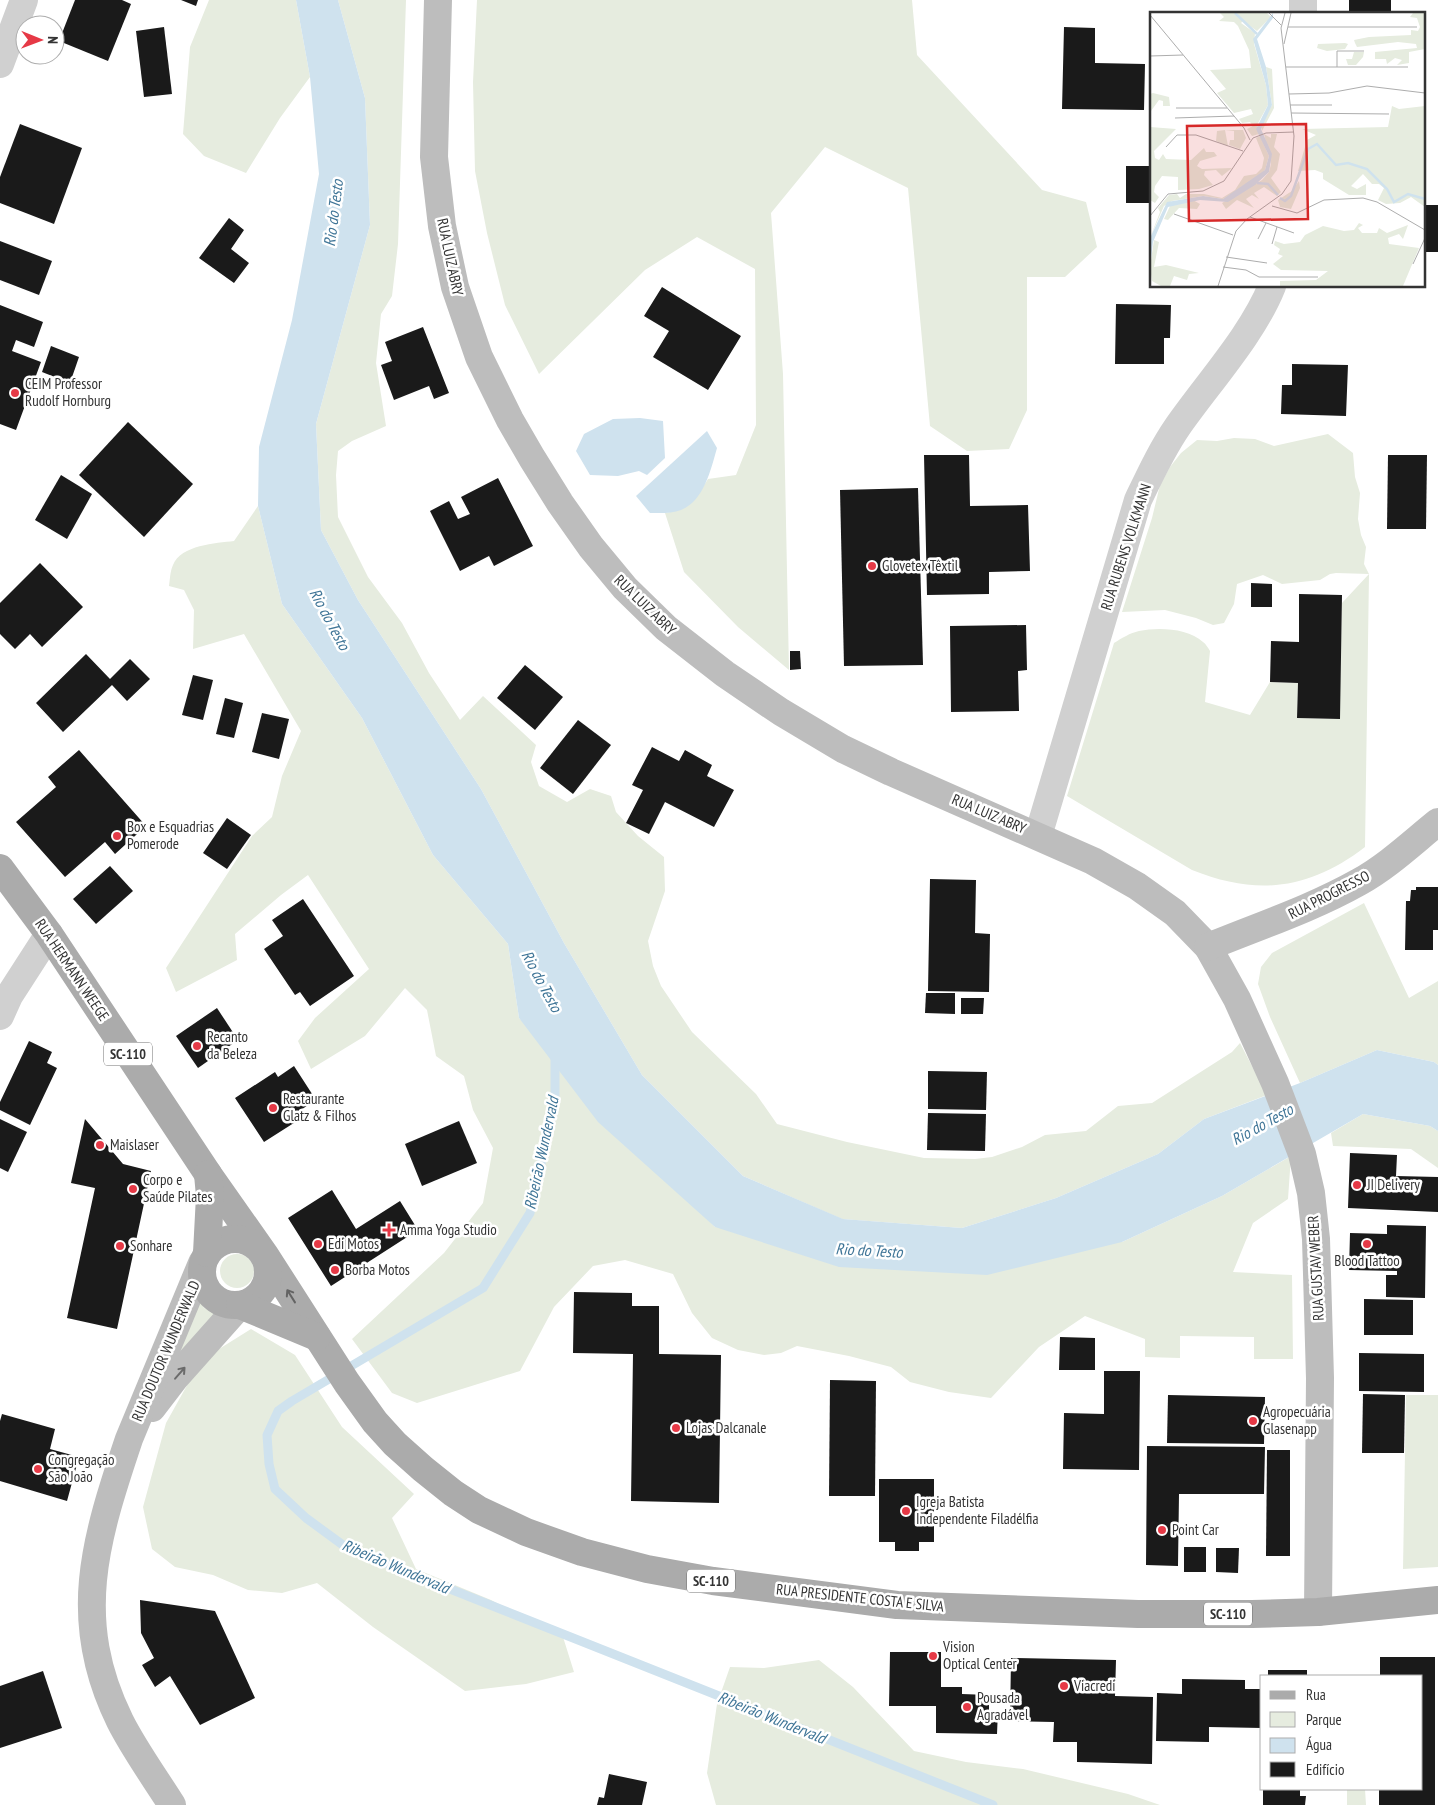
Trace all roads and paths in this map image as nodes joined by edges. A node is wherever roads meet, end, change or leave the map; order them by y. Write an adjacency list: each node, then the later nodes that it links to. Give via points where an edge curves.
1 (24, 0): 3 (street)
2 (438, 0): 6 (street, RUA LUIZ ABRY, via 434,157 442,226 455,287 479,357 510,420 590,547 625,588 666,628 781,712 843,749)
3 (0, 64)
4 (1271, 288): 6 (street, RUA RUBENS VOLKMANN, via 1247,331 1176,428 1138,500)
5 (1438, 822): 9 (street, RUA PROGRESSO, via 1361,881 1285,918)
6 (1038, 836): 9 (street, RUA LUIZ ABRY, via 1137,886 1175,913)
7 (0, 868): 8 (main road, RUA HERMANN WEEGE / SC-110)
8 (49, 934): 10 (street, via 9,996); 11 (main road, RUA HERMANN WEEGE / SC-110)
9 (1208, 947): 19 (street, RUA GUSTAV WEBER, via 1237,999 1275,1083 1302,1154 1311,1193 1316,1239 1320,1378)
10 (0, 1016)
11 (208, 1174): 12 (main road, RUA HERMANN WEEGE / SC-110); 13 (main road, RUA HERMANN WEEGE / SC-110, via 210,1196)
12 (265, 1255): 13 (main road, via 248,1240 236,1238 215,1245); 14 (main road, via 268,1266 266,1287 259,1296); 15 (main road, RUA HERMANN WEEGE / SC-110, one-way to 12)
13 (205, 1258): 14 (main road, via 203,1280 210,1294 229,1305); 17 (street, RUA DOUTOR WUNDERWALD)
14 (240, 1305): 15 (main road); 17 (street, RUA DOUTOR WUNDERWALD, one-way to 14, via 175,1378)
15 (317, 1337): 16 (main road, RUA HERMANN WEEGE / SC-110)
16 (347, 1383): 19 (main road, RUA PRESIDENTE COSTA E SILVA / SC-110, via 395,1444 453,1493 479,1510 526,1532 582,1552 647,1569 897,1605 1138,1614)
17 (129, 1439): 20 (street, RUA DOUTOR WUNDERWALD, via 95,1556 91,1596 93,1642 104,1684 120,1722)
18 (1438, 1600): 19 (main road, RUA PRESIDENTE COSTA E SILVA / SC-110)
19 (1318, 1612)
20 (172, 1805)

